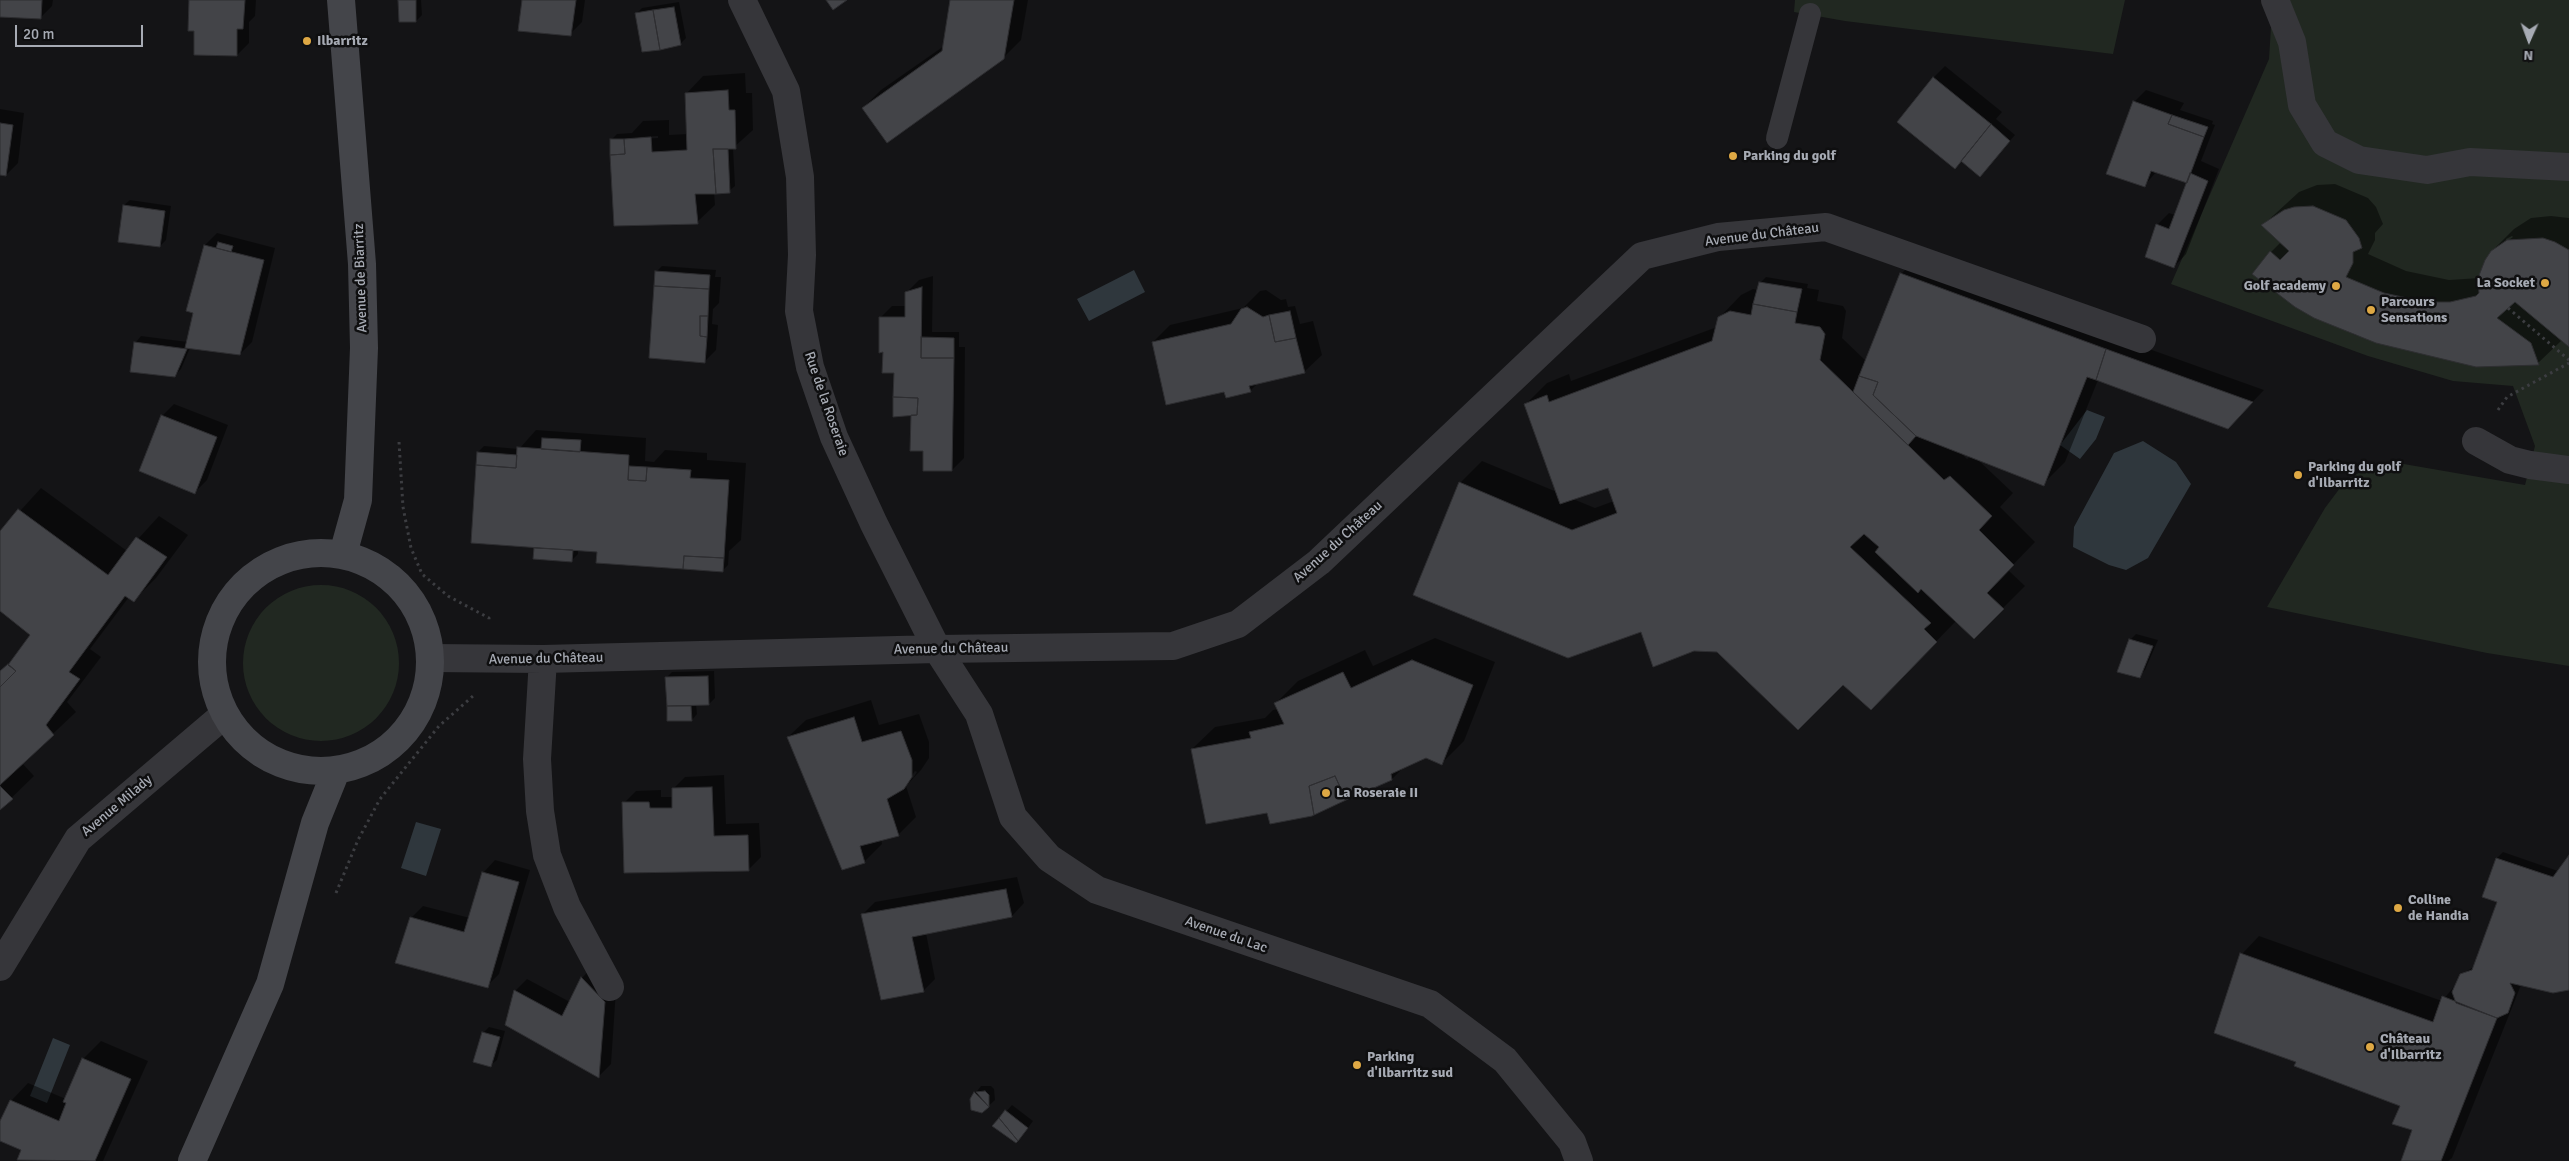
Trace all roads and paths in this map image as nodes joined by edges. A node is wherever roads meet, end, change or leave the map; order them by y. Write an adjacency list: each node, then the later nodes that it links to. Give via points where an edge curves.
1 (341, 0): 13 (main road, Avenue de Biarritz, via 362,264 364,348 358,500)
2 (742, 0): 14 (street, Rue de la Roseraie, via 786,91 800,177 802,255 798,311 810,368 834,437)
3 (2275, 0): 6 (street, via 2292,42 2302,106 2325,143 2359,160 2427,170 2470,162)
4 (1810, 14): 5 (lane)
5 (1777, 138)
6 (2569, 167)
7 (2508, 308): 9 (path)
8 (2142, 339): 14 (street, Avenue du Château, via 1826,227 1718,237 1642,256 1319,562 1238,624 1173,646)
9 (2569, 362): 10 (path)
10 (2507, 397)
11 (2476, 441): 12 (street, via 2510,460)
12 (2569, 470)
13 (343, 554): 15 (main road, via 378,568 405,591 424,622); 18 (main road, via 308,552 273,563 238,590 222,612 212,646 212,681)
14 (937, 649): 16 (street, Avenue du Château); 24 (street, Avenue du Lac, via 979,714 1013,817 1049,858 1097,890 1430,1004 1505,1060 1572,1142)
15 (431, 658): 16 (street, Avenue du Château); 19 (main road, via 428,690 415,720 394,744 367,762)
16 (543, 659): 22 (street, via 537,759 547,855 566,907)
17 (476, 693): 20 (path, via 439,726 380,799)
18 (224, 715): 19 (main road, via 245,741 272,760 303,770); 21 (street, Avenue Milady, via 78,839)
19 (336, 771): 23 (main road, via 315,823 270,984)
20 (334, 897)
21 (0, 967)
22 (610, 987)
23 (192, 1161)
24 (1579, 1161)

